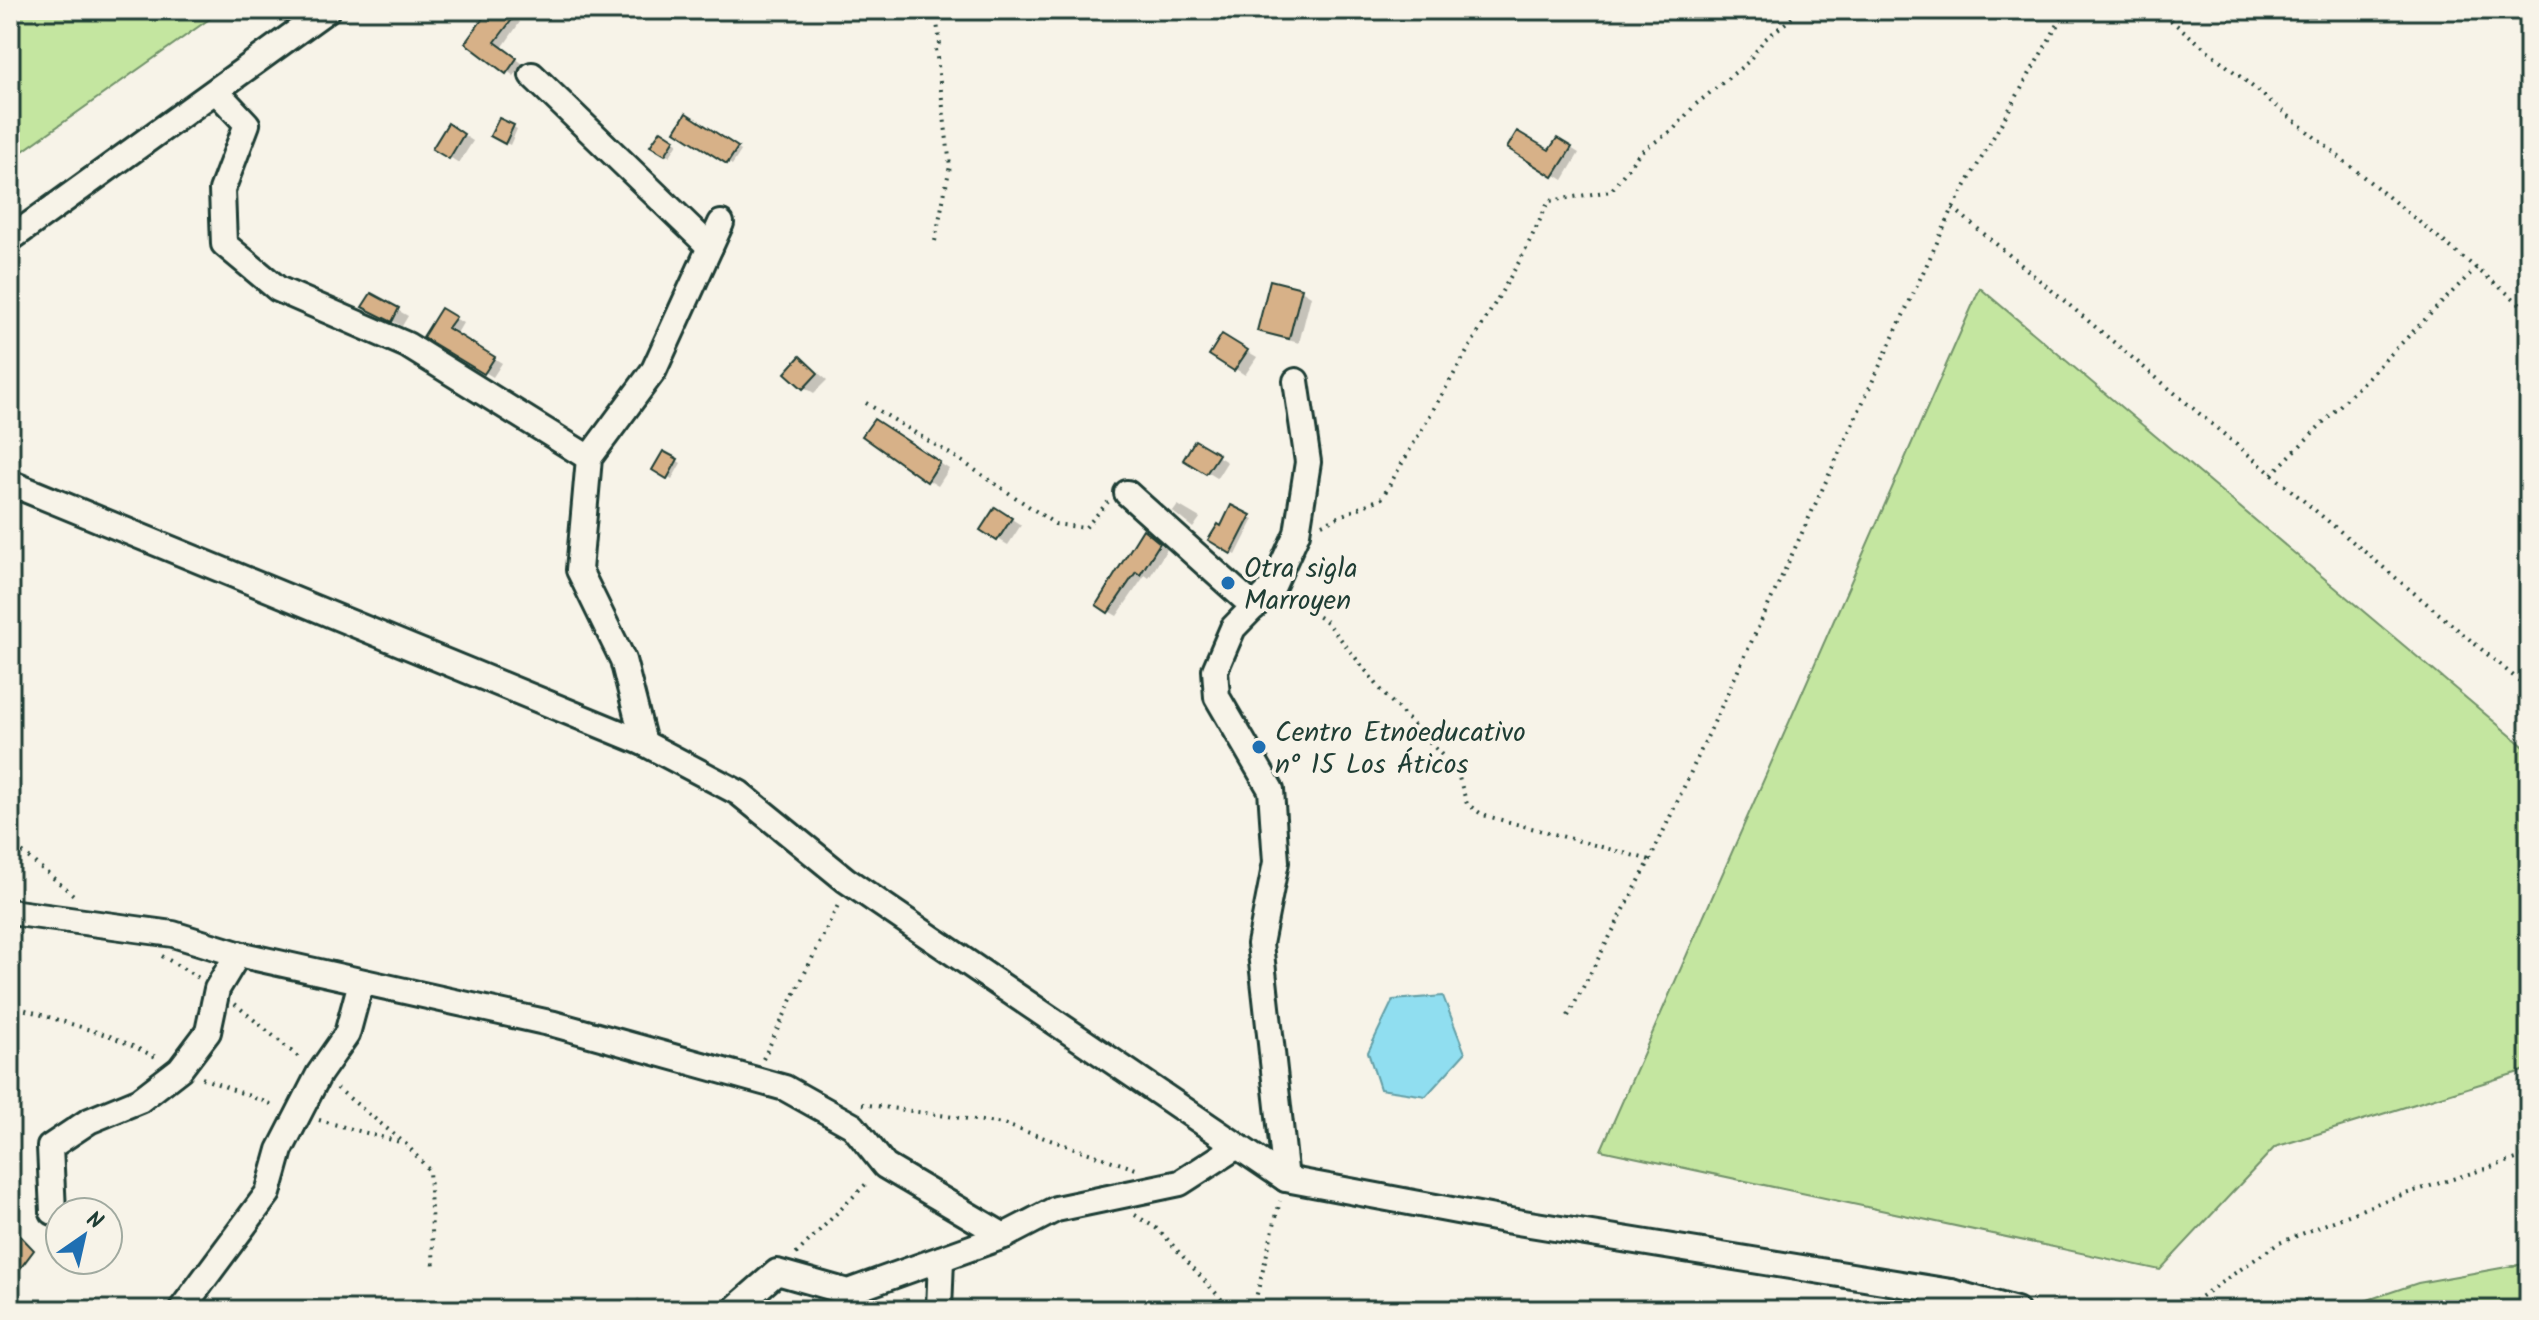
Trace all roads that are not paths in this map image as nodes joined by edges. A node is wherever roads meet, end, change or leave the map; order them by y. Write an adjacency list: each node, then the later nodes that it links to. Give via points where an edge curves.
1 (327, 10): 3 (street)
2 (532, 75): 6 (street)
3 (216, 91): 5 (street); 8 (street, via 247,124 222,190 224,244 278,289 407,345)
4 (721, 223): 6 (street)
5 (10, 239)
6 (710, 247): 8 (street, via 654,370)
7 (1296, 381): 11 (street, via 1308,462 1297,533 1272,588)
8 (589, 458): 12 (street, via 579,570 623,660)
9 (10, 483): 12 (street)
10 (1127, 493): 11 (street)
11 (1254, 607): 17 (street, via 1233,628 1215,670 1217,697 1271,790 1276,862 1260,944)
12 (644, 743): 16 (street, via 739,793 846,880)
13 (10, 912): 14 (street, via 173,934)
14 (238, 954): 15 (street); 18 (street, via 217,989 208,1032 180,1069 140,1100 89,1121 50,1147)
15 (361, 982): 19 (street, via 554,1024 785,1088 853,1126 885,1166); 23 (street, via 347,1034 319,1074 280,1150 268,1193)
16 (1236, 1147): 17 (street); 19 (street, via 1180,1183 1056,1209)
17 (1286, 1179): 21 (street)
18 (52, 1196)
19 (1004, 1236): 20 (street)
20 (941, 1259): 22 (street, via 848,1292 777,1272); 24 (street)
21 (1951, 1292): 25 (street); 26 (street)
22 (738, 1306)
23 (181, 1310)
24 (939, 1310)
25 (1929, 1310)
26 (2016, 1310)

